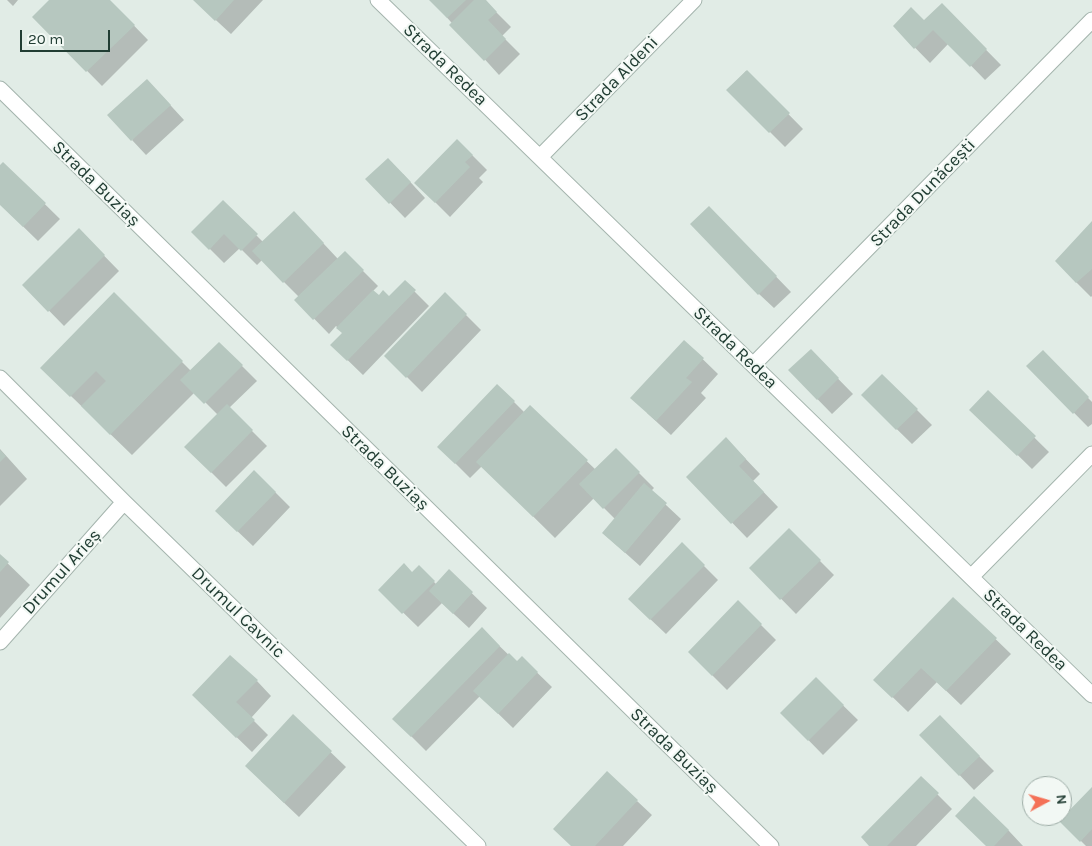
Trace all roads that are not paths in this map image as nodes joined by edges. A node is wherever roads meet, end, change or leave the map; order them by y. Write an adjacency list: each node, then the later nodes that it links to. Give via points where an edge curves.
1 (378, 0): 5 (street, Strada Redea)
2 (694, 0): 5 (street, Strada Aldeni)
3 (1092, 20): 6 (street, Strada Dunăcești)
4 (0, 89): 14 (street, Strada Buziaș)
5 (540, 158): 6 (street, Strada Redea)
6 (753, 365): 10 (street, Strada Redea)
7 (0, 378): 9 (street, Drumul Cavnic)
8 (1092, 454): 10 (street)
9 (124, 502): 11 (street, Drumul Arieș); 13 (street, Drumul Cavnic)
10 (971, 577): 12 (street, Strada Redea)
11 (0, 642)
12 (1092, 695)
13 (478, 846)
14 (771, 846)

